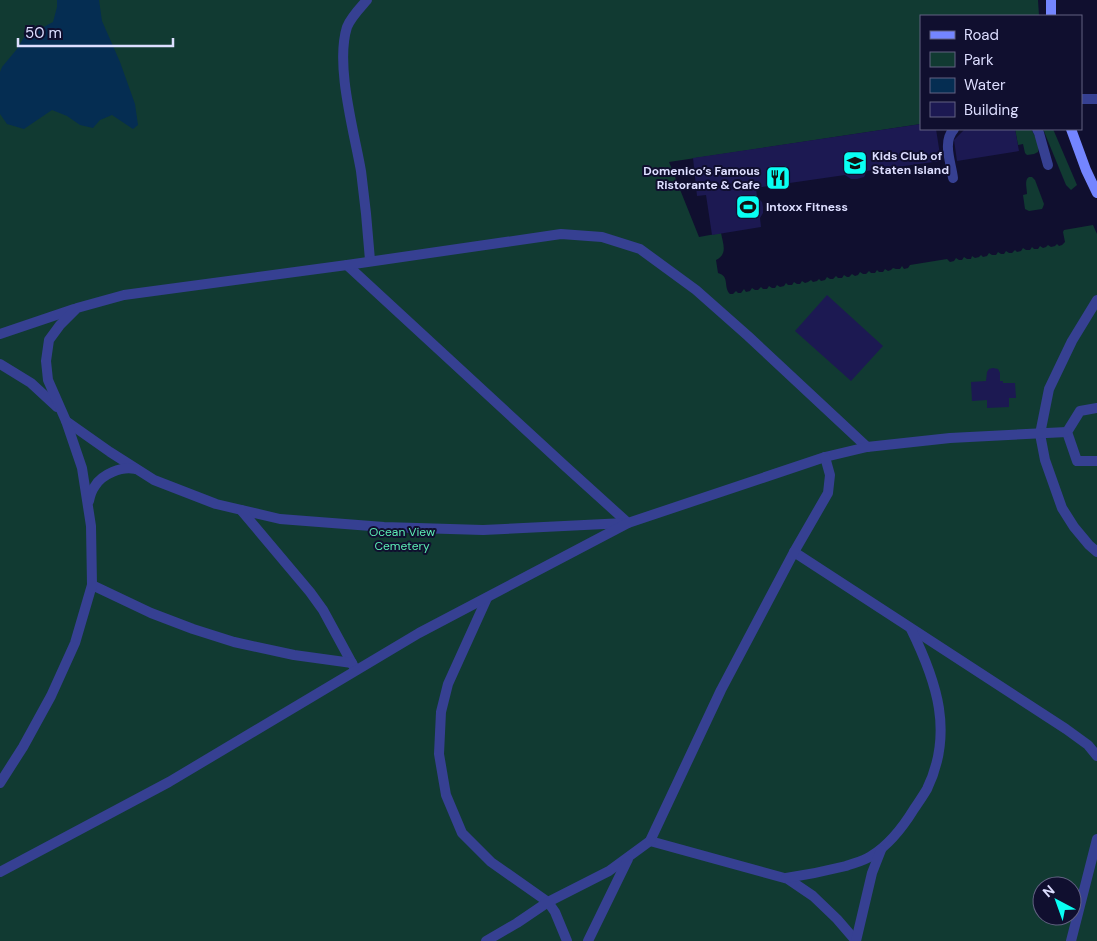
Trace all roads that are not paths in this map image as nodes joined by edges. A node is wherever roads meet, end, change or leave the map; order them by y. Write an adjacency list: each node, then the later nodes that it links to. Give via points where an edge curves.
1 (367, 0): 12 (street, via 347,27 343,51 366,211)
2 (1051, 0): 3 (main road)
3 (1051, 15)
4 (1082, 99): 5 (street)
5 (1097, 99)
6 (953, 130): 10 (street, via 947,143)
7 (1037, 130): 9 (street)
8 (1071, 130): 11 (main road)
9 (1048, 165)
10 (953, 178)
11 (1097, 193)
12 (370, 262): 13 (street); 22 (street, via 560,234 602,237 640,249 696,290)
13 (347, 265): 15 (street, via 124,295); 28 (street)
14 (1097, 300): 21 (street, via 1072,341 1049,389)
15 (77, 308): 16 (street); 19 (street, via 49,340 46,361 48,380)
16 (0, 334)
17 (0, 364): 19 (street, via 42,391)
18 (1097, 408): 20 (street, via 1080,411)
19 (63, 416): 25 (street); 26 (street, via 82,468)
20 (1067, 432): 21 (street); 24 (street, via 1077,461)
21 (1040, 434): 22 (street, via 950,438); 30 (street, via 1045,460 1062,508 1089,546)
22 (867, 447): 23 (street)
23 (825, 457): 28 (street); 29 (street, via 830,475 828,493)
24 (1097, 461)
25 (137, 469): 26 (street, via 117,470 102,478 91,492); 27 (street, via 154,480)
26 (88, 504): 31 (street)
27 (241, 510): 28 (street, via 280,519 404,528 483,530); 34 (street, via 323,610)
28 (628, 523): 32 (street)
29 (794, 552): 33 (street); 38 (street, via 721,690)
30 (1097, 552)
31 (92, 585): 34 (street, via 201,632); 36 (street, via 75,643 52,696)
32 (487, 598): 34 (street); 43 (street, via 448,684 441,712 439,754 446,795 462,833 491,862)
33 (911, 628): 35 (street, via 1088,745); 39 (street, via 925,657 940,710 939,754 926,790 911,814)
34 (354, 667): 41 (street, via 169,782)
35 (1097, 756)
36 (0, 783)
37 (1097, 839): 48 (street)
38 (650, 840): 40 (street); 42 (street)
39 (881, 849): 42 (street, via 854,863); 47 (street)
40 (628, 857): 43 (street, via 609,871); 46 (street)
41 (0, 872)
42 (786, 878): 47 (street, via 813,896)
43 (548, 902): 44 (street); 45 (street)
44 (486, 941)
45 (568, 941)
46 (588, 941)
47 (856, 941)
48 (1071, 941)

